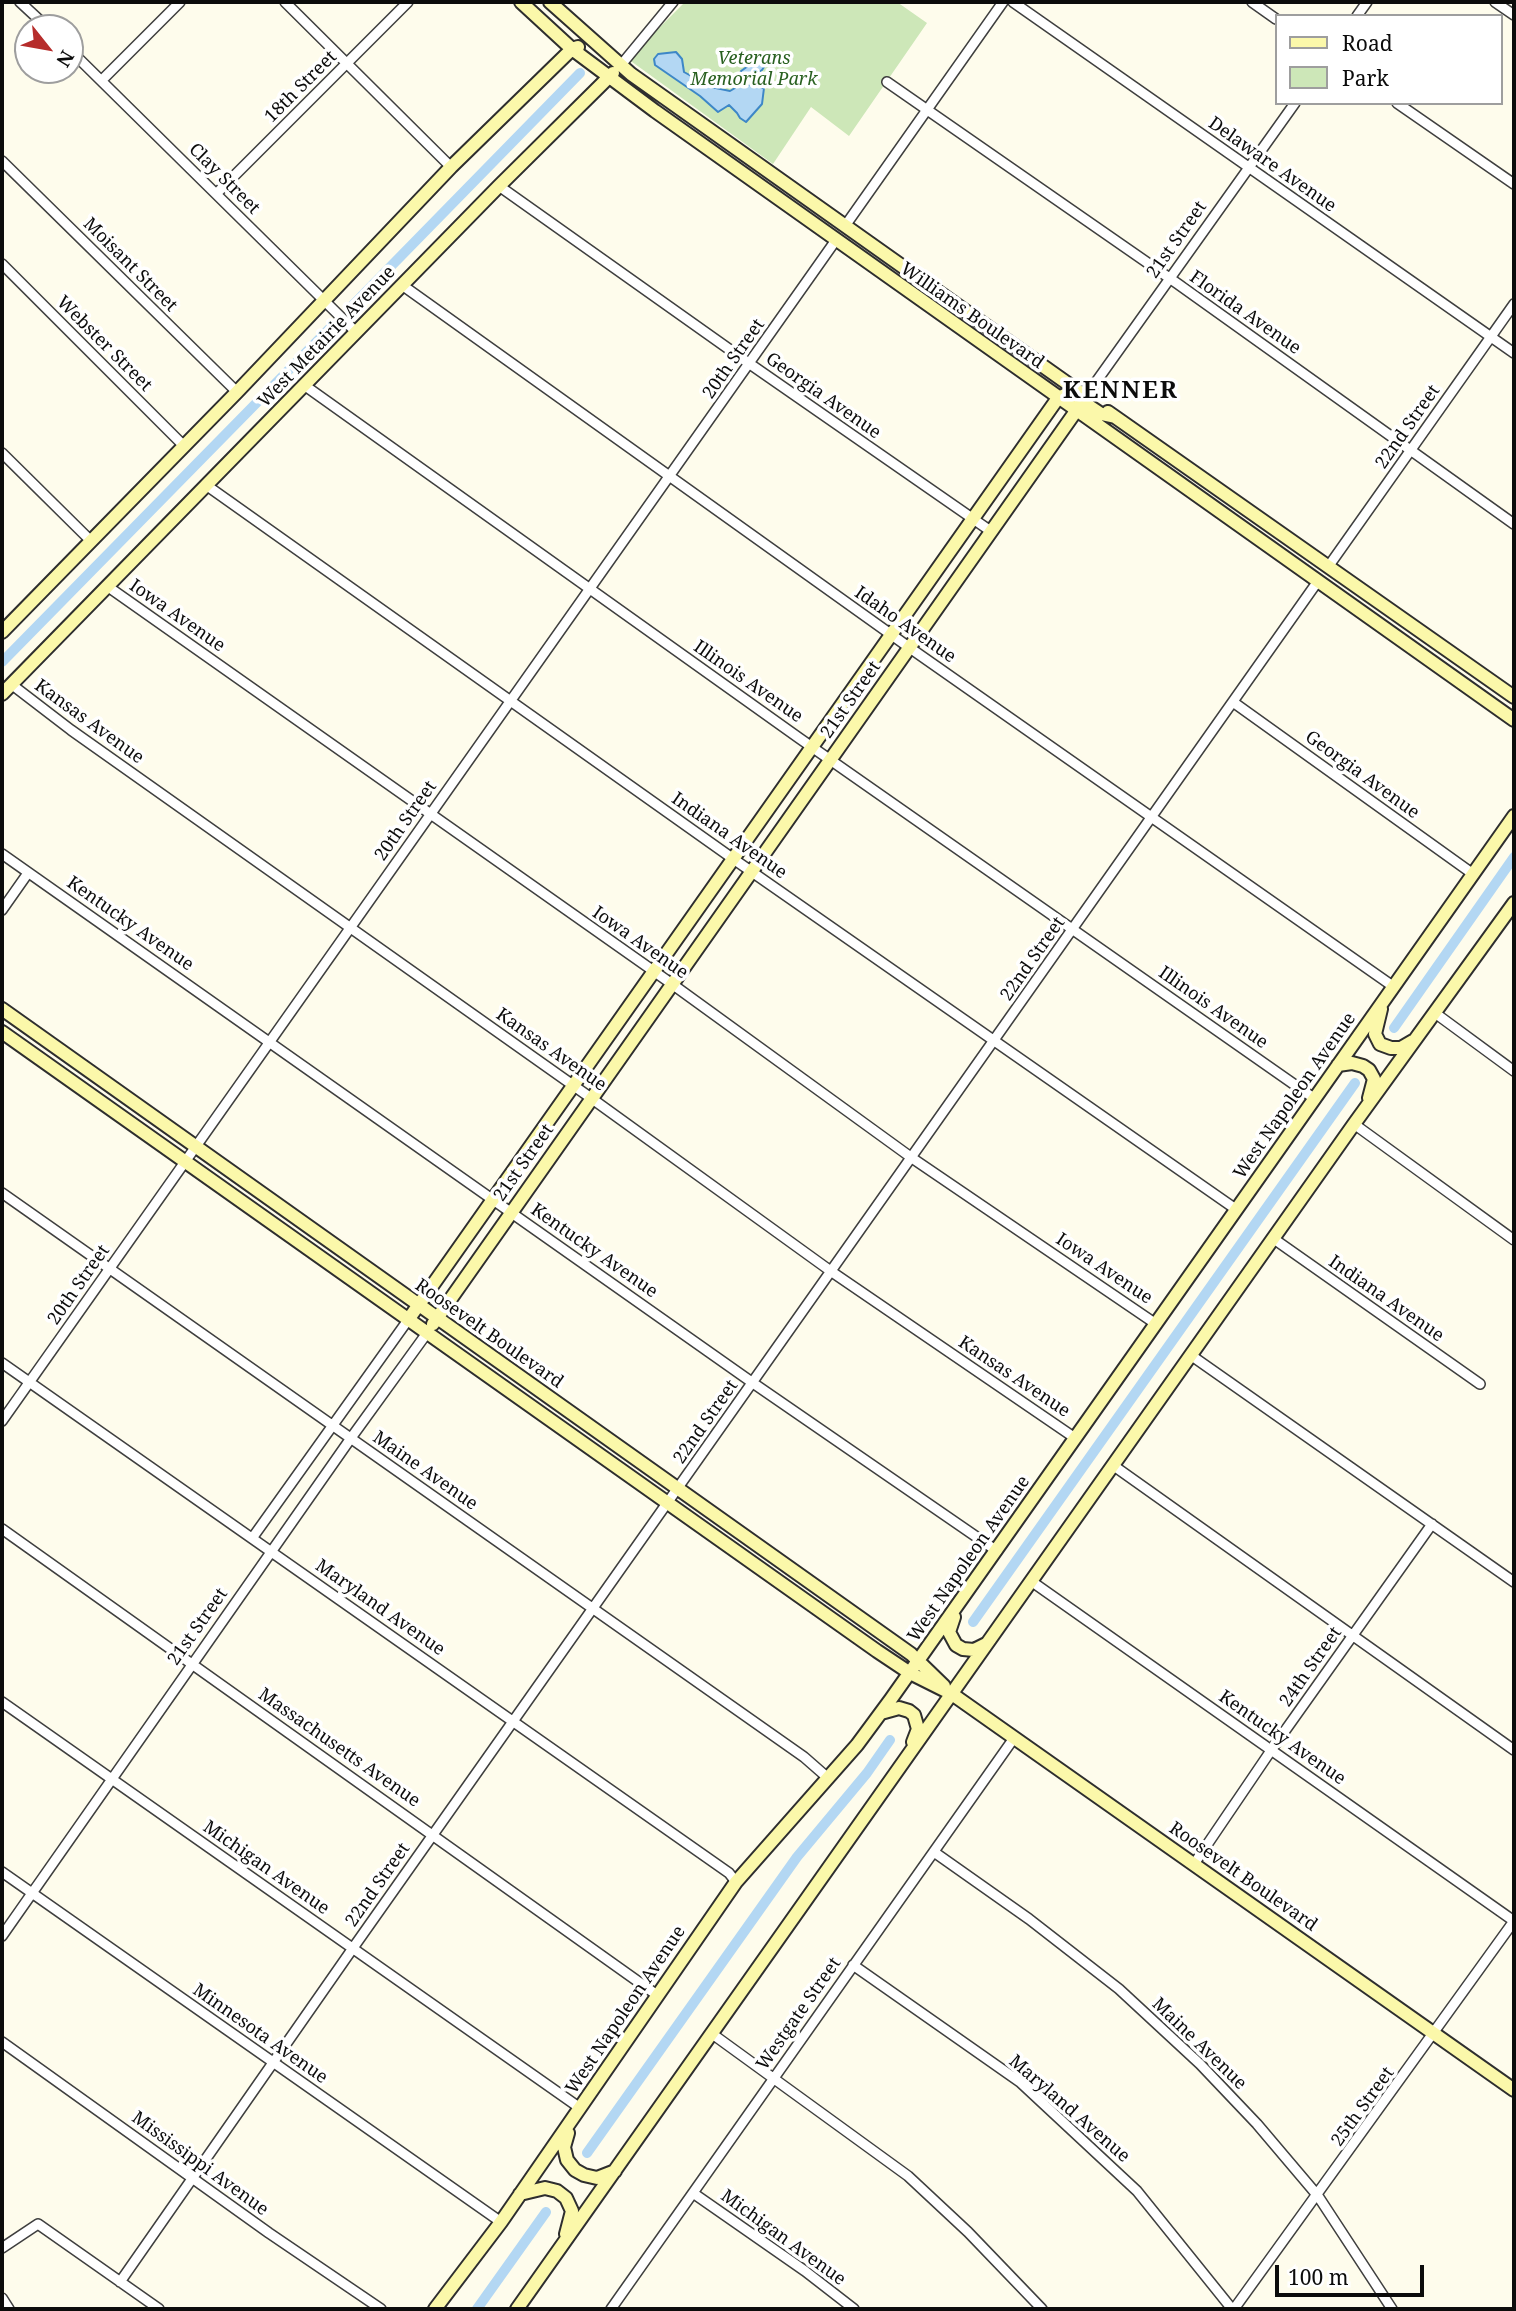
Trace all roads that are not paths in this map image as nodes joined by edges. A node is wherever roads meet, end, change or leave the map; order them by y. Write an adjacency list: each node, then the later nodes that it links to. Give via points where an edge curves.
1 (20, 2): 12 (street)
2 (180, 2): 21 (street)
3 (285, 2): 18 (street)
4 (408, 2): 18 (street, 18th Street)
5 (521, 2): 16 (main road, Williams Boulevard)
6 (550, 2): 15 (main road, Williams Boulevard)
7 (673, 2): 19 (street, West Metairie Avenue)
8 (1003, 2): 25 (street)
9 (1013, 2): 28 (street, Delaware Avenue)
10 (1252, 2): 14 (street)
11 (1495, 2): 13 (street)
12 (33, 14)
13 (1514, 15)
14 (1274, 18)
15 (598, 46): 16 (main road); 19 (main road, Williams Boulevard)
16 (572, 49): 20 (main road, Williams Boulevard); 27 (main road, West Metairie Avenue)
17 (84, 63): 21 (street, Clay Street)
18 (348, 63): 27 (street); 31 (street, 18th Street)
19 (621, 65): 20 (main road, West Metairie Avenue); 33 (main road, Williams Boulevard)
20 (609, 78): 30 (main road, West Metairie Avenue); 32 (main road, Williams Boulevard)
21 (102, 80): 31 (street, Clay Street)
22 (887, 82): 25 (street, Florida Avenue)
23 (1294, 105): 28 (street, 21st Street)
24 (1400, 105): 29 (street)
25 (927, 110): 33 (street); 37 (street, Florida Avenue)
26 (2, 161): 46 (street, Moisant Street)
27 (451, 167): 39 (main road, West Metairie Avenue)
28 (1249, 169): 37 (street, 21st Street); 42 (street, Delaware Avenue)
29 (1514, 184)
30 (499, 186): 38 (main road, West Metairie Avenue); 44 (street, Georgia Avenue)
31 (216, 194): 39 (street, Clay Street)
32 (796, 212): 33 (main road, via 810,212 827,224); 34 (main road, Williams Boulevard)
33 (845, 226): 35 (main road, Williams Boulevard)
34 (836, 240): 35 (main road); 44 (street, 20th Street); 48 (main road, Williams Boulevard)
35 (872, 246): 47 (main road, Williams Boulevard)
36 (2, 264): 51 (street, Webster Street)
37 (1171, 279): 47 (street, 21st Street); 52 (street, Florida Avenue)
38 (402, 285): 41 (main road, West Metairie Avenue); 54 (street, Idaho Avenue)
39 (325, 300): 41 (street, Clay Street); 46 (main road, West Metairie Avenue)
40 (1514, 304): 42 (street, 22nd Street)
41 (356, 331): 45 (main road, West Metairie Avenue)
42 (1492, 336): 43 (street, Delaware Avenue); 52 (street, 22nd Street)
43 (1514, 353)
44 (750, 365): 54 (street, 20th Street); 56 (street, Georgia Avenue)
45 (304, 385): 55 (main road, West Metairie Avenue); 64 (street, Illinois Avenue)
46 (237, 392): 51 (main road, West Metairie Avenue)
47 (1086, 396): 50 (main road, Williams Boulevard)
48 (1058, 398): 49 (main road, Williams Boulevard); 50 (main road, via 1067,394); 56 (main road, 21st Street)
49 (1076, 411): 58 (main road, 21st Street); 60 (main road, Williams Boulevard)
50 (1115, 417): 61 (main road, Williams Boulevard)
51 (184, 446): 59 (main road, West Metairie Avenue)
52 (1412, 450): 57 (street, Florida Avenue); 61 (street, 22nd Street)
53 (2, 453): 59 (street)
54 (669, 476): 64 (street, 20th Street); 66 (street, Idaho Avenue)
55 (206, 485): 63 (main road, West Metairie Avenue); 70 (street, Indiana Avenue)
56 (973, 519): 58 (street, Georgia Avenue); 66 (main road, 21st Street)
57 (1514, 524)
58 (992, 532): 67 (main road, 21st Street)
59 (91, 541): 65 (main road, West Metairie Avenue)
60 (1292, 564): 61 (main road, via 1309,570); 62 (main road, Williams Boulevard)
61 (1328, 568): 69 (main road, Williams Boulevard)
62 (1318, 581): 71 (street, 22nd Street); 72 (main road, Williams Boulevard)
63 (107, 586): 68 (main road, West Metairie Avenue); 75 (street, Iowa Avenue)
64 (589, 589): 70 (street, 20th Street); 73 (street, Illinois Avenue)
65 (2, 632)
66 (891, 634): 67 (street, Idaho Avenue); 73 (main road, 21st Street)
67 (910, 648): 74 (main road, 21st Street); 77 (street, Idaho Avenue)
68 (6, 689): 85 (street, Kansas Avenue)
69 (1514, 697)
70 (510, 701): 75 (street, 20th Street); 79 (street, Indiana Avenue)
71 (1233, 702): 77 (street, 22nd Street); 82 (street, Georgia Avenue)
72 (1514, 720)
73 (811, 746): 74 (street, Illinois Avenue); 79 (main road, 21st Street)
74 (831, 759): 80 (main road, 21st Street); 86 (street, Illinois Avenue)
75 (431, 814): 85 (street, 20th Street); 87 (street, Iowa Avenue)
76 (1514, 816): 82 (main road, West Napoleon Avenue)
77 (1152, 817): 86 (street, 22nd Street); 89 (street, Idaho Avenue)
78 (2, 854): 81 (street, Kentucky Avenue)
79 (732, 858): 80 (street, Indiana Avenue); 87 (main road, 21st Street)
80 (751, 872): 88 (main road, 21st Street); 96 (street, Indiana Avenue)
81 (28, 873): 84 (street); 95 (street, Kentucky Avenue)
82 (1473, 874): 89 (main road, West Napoleon Avenue)
83 (1514, 903): 92 (main road)
84 (2, 909)
85 (350, 927): 95 (street, 20th Street); 99 (street, Kansas Avenue)
86 (1073, 929): 96 (street, 22nd Street); 101 (street, Illinois Avenue)
87 (652, 971): 88 (street, Iowa Avenue); 99 (main road, 21st Street)
88 (672, 984): 100 (main road, 21st Street); 105 (street, Iowa Avenue)
89 (1394, 987): 90 (main road, West Napoleon Avenue)
90 (1383, 1002): 94 (main road, via 1375,1034 1380,1044 1401,1048); 97 (main road, West Napoleon Avenue)
91 (2, 1009): 104 (main road, Roosevelt Boulevard)
92 (1435, 1013): 94 (main road); 98 (street)
93 (2, 1032): 106 (main road, Roosevelt Boulevard)
94 (1416, 1040): 102 (main road)
95 (270, 1041): 104 (street, 20th Street); 108 (street, Kentucky Avenue)
96 (994, 1042): 105 (street, 22nd Street); 109 (street, Indiana Avenue)
97 (1338, 1065): 101 (main road, West Napoleon Avenue); 102 (main road, via 1352,1063 1369,1070 1374,1079)
98 (1514, 1071)
99 (572, 1086): 100 (street, Kansas Avenue); 108 (main road, 21st Street)
100 (591, 1098): 110 (main road, 21st Street); 114 (street, Kansas Avenue)
101 (1315, 1099): 109 (main road, West Napoleon Avenue)
102 (1366, 1108): 103 (main road)
103 (1354, 1124): 111 (main road); 112 (street)
104 (195, 1147): 106 (street, 20th Street); 115 (main road, Roosevelt Boulevard)
105 (912, 1158): 114 (street, 22nd Street); 118 (street, Iowa Avenue)
106 (184, 1162): 113 (street, 20th Street); 117 (main road, Roosevelt Boulevard)
107 (2, 1193): 113 (street, Maine Avenue)
108 (493, 1199): 110 (street, Kentucky Avenue); 115 (main road, 21st Street)
109 (1237, 1210): 118 (main road, West Napoleon Avenue)
110 (511, 1212): 116 (main road, 21st Street); 123 (street, Kentucky Avenue)
111 (1274, 1239): 120 (main road); 124 (street, Indiana Avenue)
112 (1514, 1240)
113 (110, 1268): 122 (street, 20th Street); 126 (street, Maine Avenue)
114 (832, 1272): 123 (street, 22nd Street); 128 (street, Kansas Avenue)
115 (418, 1305): 116 (main road, Roosevelt Boulevard); 117 (main road, 21st Street)
116 (438, 1319): 119 (main road, 21st Street); 130 (main road, Roosevelt Boulevard)
117 (408, 1320): 119 (main road, Roosevelt Boulevard); 126 (street, 21st Street)
118 (1156, 1324): 128 (main road, West Napoleon Avenue)
119 (427, 1333): 127 (street, 21st Street); 131 (main road, Roosevelt Boulevard)
120 (1192, 1356): 129 (main road); 132 (street)
121 (2, 1363): 122 (street, Maryland Avenue)
122 (30, 1382): 125 (street, 20th Street); 134 (street, Maryland Avenue)
123 (753, 1383): 130 (street, 22nd Street); 136 (street, Kentucky Avenue)
124 (1479, 1384)
125 (2, 1421)
126 (332, 1426): 127 (street, Maine Avenue); 134 (street, 21st Street)
127 (351, 1438): 135 (street, 21st Street); 140 (street, Maine Avenue)
128 (1075, 1438): 136 (main road, West Napoleon Avenue)
129 (1114, 1466): 137 (main road); 141 (street)
130 (678, 1488): 131 (street, 22nd Street); 143 (main road, Roosevelt Boulevard)
131 (668, 1503): 140 (street, 22nd Street); 145 (main road, Roosevelt Boulevard)
132 (1432, 1524): 138 (street); 141 (street, 24th Street)
133 (2, 1530): 144 (street, Massachusetts Avenue)
134 (253, 1537): 135 (street, Maryland Avenue)
135 (272, 1551): 144 (street, 21st Street); 149 (street, Maryland Avenue)
136 (997, 1551): 139 (main road, West Napoleon Avenue)
137 (1031, 1581): 142 (main road); 151 (street, Kentucky Avenue)
138 (1514, 1581)
139 (959, 1603): 142 (main road, via 949,1632 956,1645 974,1650); 143 (main road, West Napoleon Avenue)
140 (593, 1609): 149 (street, 22nd Street); 154 (street, Maine Avenue, via 804,1756)
141 (1353, 1635): 151 (street, 24th Street); 152 (street)
142 (987, 1644): 146 (main road)
143 (919, 1660): 145 (main road, West Napoleon Avenue); 146 (main road, Roosevelt Boulevard)
144 (194, 1664): 155 (street, 21st Street); 156 (street, Massachusetts Avenue)
145 (910, 1673): 146 (main road, Roosevelt Boulevard); 148 (main road, West Napoleon Avenue)
146 (952, 1694): 150 (main road, Roosevelt Boulevard); 153 (main road)
147 (2, 1702): 155 (street, Michigan Avenue)
148 (881, 1713): 153 (main road, via 899,1708 914,1715 918,1729); 154 (main road, West Napoleon Avenue)
149 (514, 1722): 156 (street, 22nd Street); 160 (street, Maryland Avenue)
150 (1014, 1738): 157 (street, Westgate Street); 158 (main road, Roosevelt Boulevard)
151 (1272, 1749): 158 (street, 24th Street); 162 (street, Kentucky Avenue)
152 (1514, 1750)
153 (908, 1755): 167 (main road)
154 (828, 1778): 160 (main road, West Napoleon Avenue)
155 (112, 1780): 161 (street, 21st Street); 164 (street, Michigan Avenue)
156 (433, 1835): 164 (street, 22nd Street); 166 (street, Massachusetts Avenue)
157 (934, 1852): 165 (street, Westgate Street); 179 (street, Maine Avenue, via 1119,1989 1258,2124)
158 (1194, 1864): 168 (main road, Roosevelt Boulevard)
159 (2, 1872): 161 (street, Minnesota Avenue)
160 (736, 1882): 166 (main road, West Napoleon Avenue)
161 (32, 1894): 163 (street, 21st Street); 170 (street, Minnesota Avenue)
162 (1514, 1921): 168 (street, 25th Street)
163 (2, 1936)
164 (353, 1948): 170 (street, 22nd Street); 173 (street, Michigan Avenue)
165 (853, 1965): 171 (street, Westgate Street); 193 (street, Maryland Avenue, via 1020,2082 1137,2191)
166 (657, 1995): 173 (main road, West Napoleon Avenue)
167 (711, 2032): 171 (street); 175 (main road)
168 (1435, 2034): 172 (main road, Roosevelt Boulevard); 179 (street, 25th Street)
169 (2, 2042): 176 (street, Mississippi Avenue)
170 (273, 2062): 176 (street, 22nd Street); 180 (street, Minnesota Avenue)
171 (773, 2079): 177 (street, Westgate Street); 192 (street, via 908,2176)
172 (1514, 2090)
173 (580, 2108): 174 (main road, West Napoleon Avenue)
174 (572, 2120): 175 (main road, via 564,2147 575,2170 597,2178); 178 (main road, West Napoleon Avenue)
175 (615, 2171): 181 (main road)
176 (193, 2178): 183 (street, 22nd Street); 188 (street, Mississippi Avenue)
177 (693, 2193): 185 (street, Westgate Street); 191 (street, Michigan Avenue)
178 (520, 2194): 180 (main road, West Napoleon Avenue); 181 (main road, via 545,2188 566,2198 572,2211)
179 (1318, 2196): 193 (street, 25th Street); 194 (street, Maine Avenue)
180 (501, 2222): 189 (main road, West Napoleon Avenue)
181 (563, 2244): 190 (main road)
182 (2, 2248): 183 (street, via 38,2224)
183 (120, 2282): 187 (street)
184 (2, 2298): 186 (street)
185 (614, 2308)
186 (9, 2309)
187 (159, 2309)
188 (381, 2309)
189 (435, 2309)
190 (517, 2309)
191 (854, 2309)
192 (1042, 2309)
193 (1233, 2309)
194 (1392, 2309)

